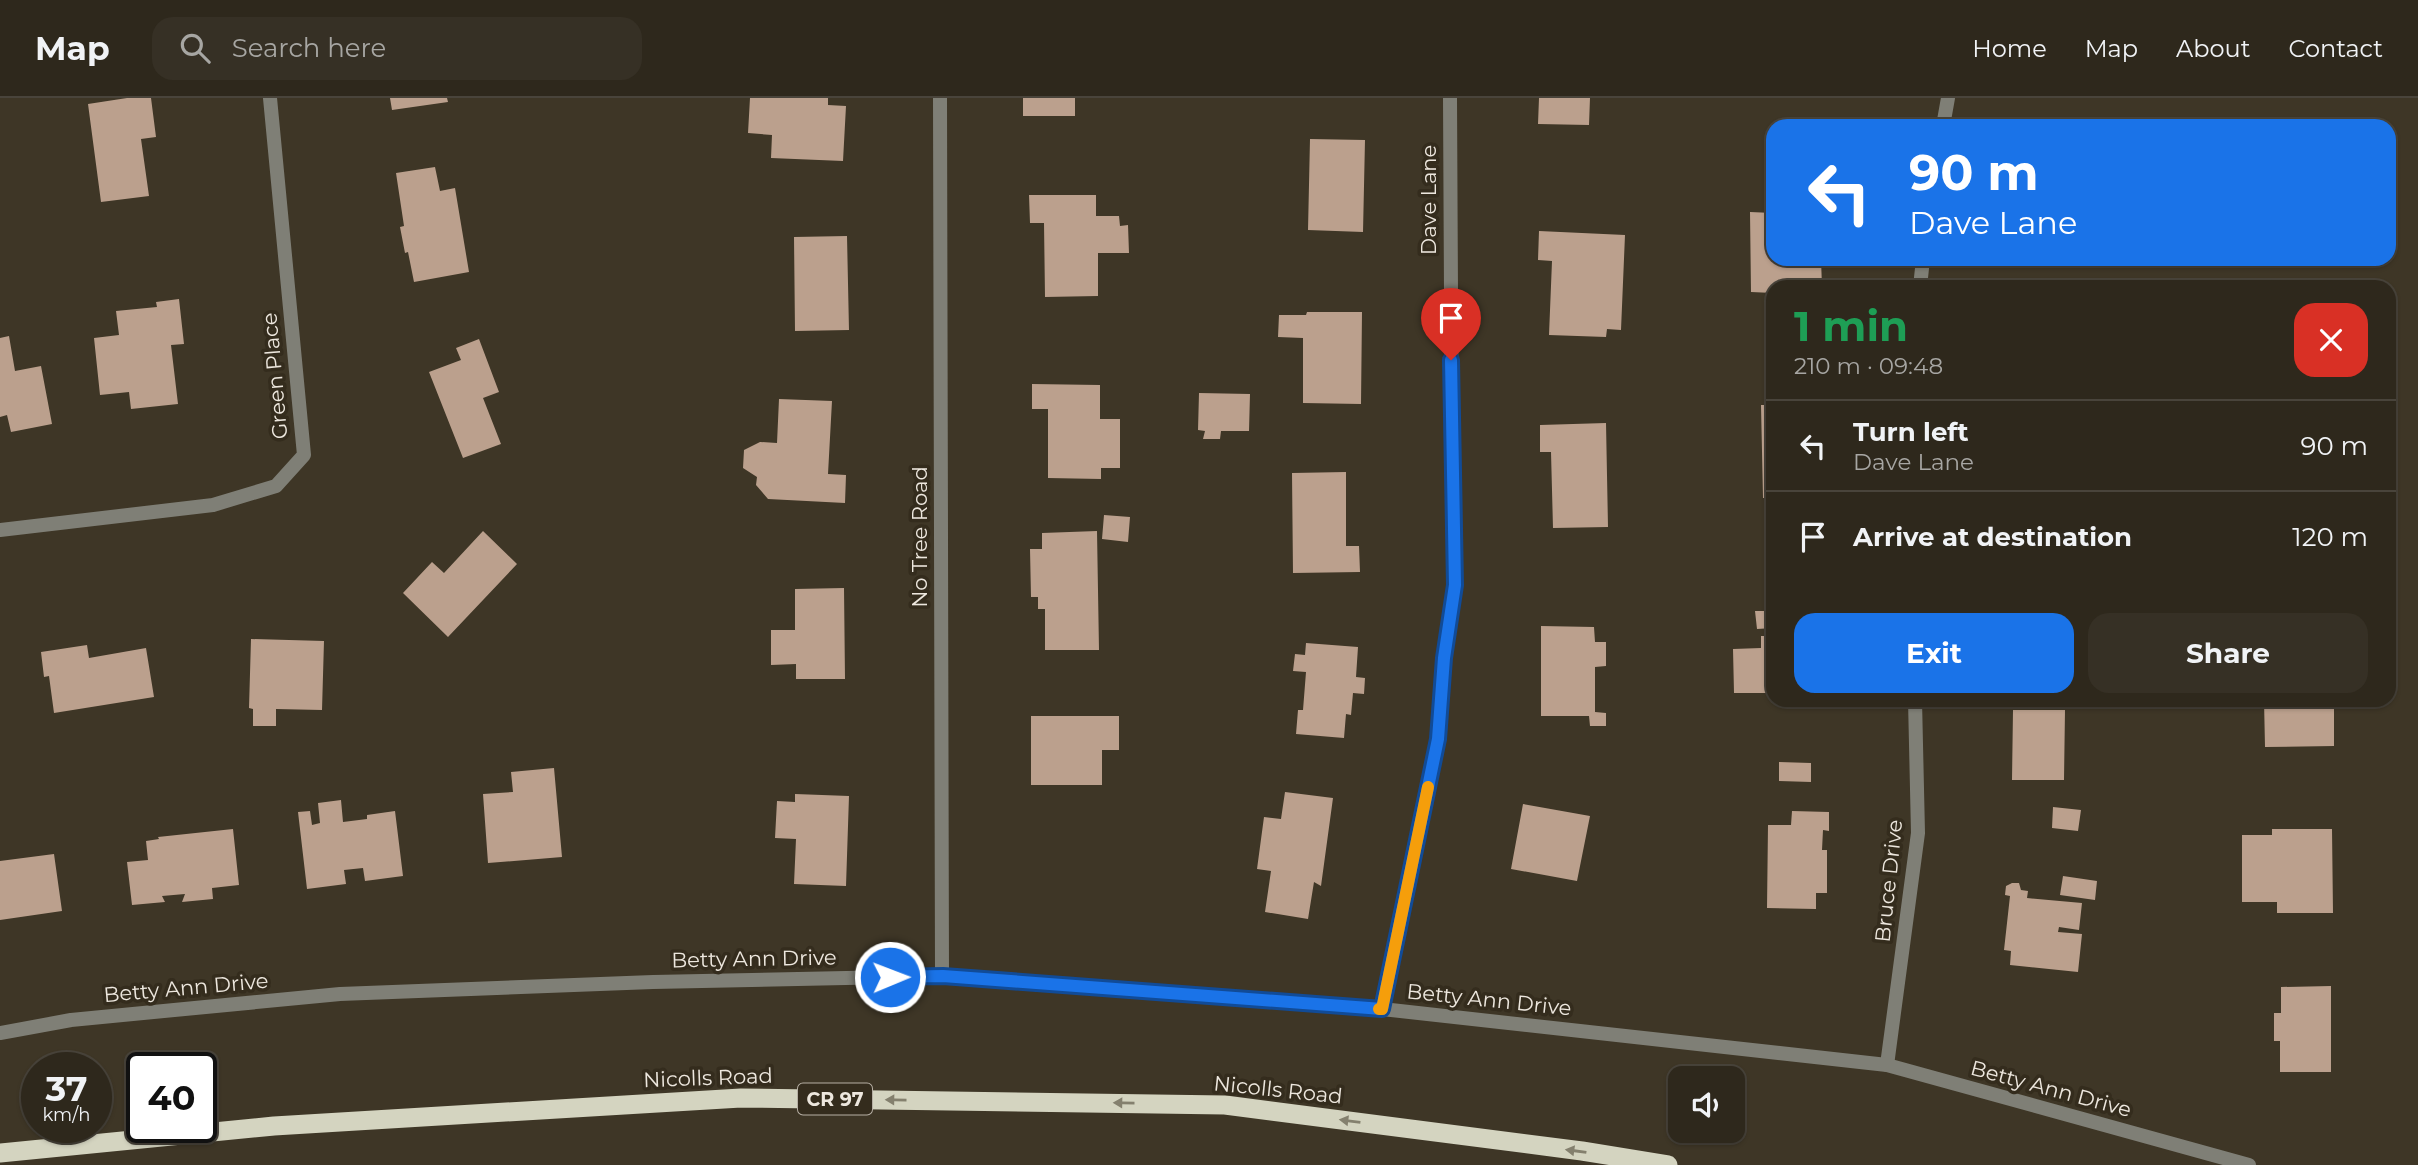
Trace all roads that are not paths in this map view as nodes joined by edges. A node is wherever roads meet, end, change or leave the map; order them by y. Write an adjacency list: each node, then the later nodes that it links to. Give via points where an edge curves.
1 (270, 98): 6 (street, Green Place, via 304,455 276,486 213,505)
2 (940, 98): 8 (street, No Tree Road)
3 (1450, 98): 9 (street, Dave Lane, via 1455,585 1438,739)
4 (1948, 98): 5 (street)
5 (1944, 119)
6 (0, 530)
7 (1915, 707): 11 (street, Bruce Drive, via 1918,833)
8 (943, 976): 9 (street, Betty Ann Drive); 10 (street, Betty Ann Drive, via 340,995 71,1020)
9 (1382, 1009): 11 (street, Betty Ann Drive)
10 (0, 1033)
11 (1887, 1065): 14 (street, Betty Ann Drive)
12 (0, 1153): 13 (highway, Nicolls Road / CR 97, one-way to 12, via 1225,1105 741,1098 274,1126)
13 (1668, 1165)
14 (2249, 1165)

